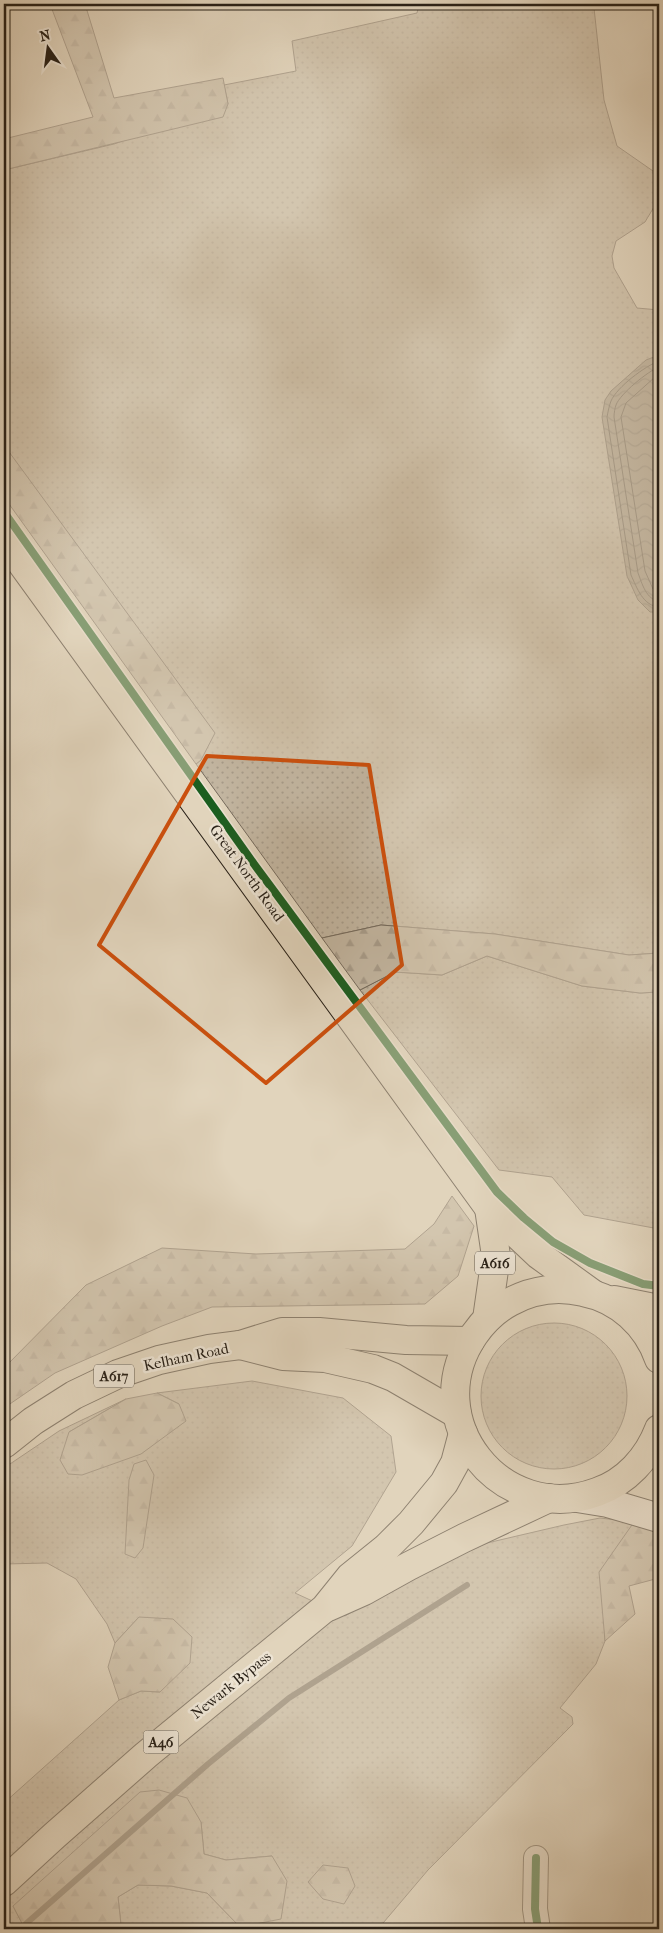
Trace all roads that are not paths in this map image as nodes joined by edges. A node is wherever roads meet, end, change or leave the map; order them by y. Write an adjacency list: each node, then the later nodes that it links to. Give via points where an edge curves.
1 (4, 539): 2 (main road, Great North Road / A616)
2 (489, 1208): 3 (main road, Great North Road / A616, via 539,1255); 5 (main road, Great North Road / A616, via 496,1256)
3 (598, 1296): 4 (main road); 5 (main road, via 559,1289 536,1292 505,1305); 8 (main road, Great North Road, via 622,1309 639,1324)
4 (659, 1309)
5 (487, 1319): 6 (main road)
6 (470, 1341): 7 (main road, Kelham Road / A617, via 282,1332); 9 (main road, via 456,1376 455,1395)
7 (240, 1346): 9 (main road, Kelham Road / A617, via 283,1356 325,1358 373,1369 393,1377); 11 (main road, Kelham Road / A617, via 160,1360 118,1374 74,1395)
8 (659, 1359)
9 (460, 1423): 12 (main road, via 477,1458 497,1478 521,1492); 15 (main road, Newark Bypass / A46, via 455,1463 444,1483 411,1523 350,1577)
10 (659, 1429): 13 (main road, via 649,1451 627,1476 598,1492)
11 (4, 1444)
12 (549, 1498): 13 (main road); 15 (main road, Newark Bypass / A46)
13 (577, 1498): 14 (main road)
14 (659, 1518)
15 (325, 1608): 17 (main road, Newark Bypass / A46, via 146,1755)
16 (536, 1858): 18 (street)
17 (4, 1882)
18 (538, 1929)

